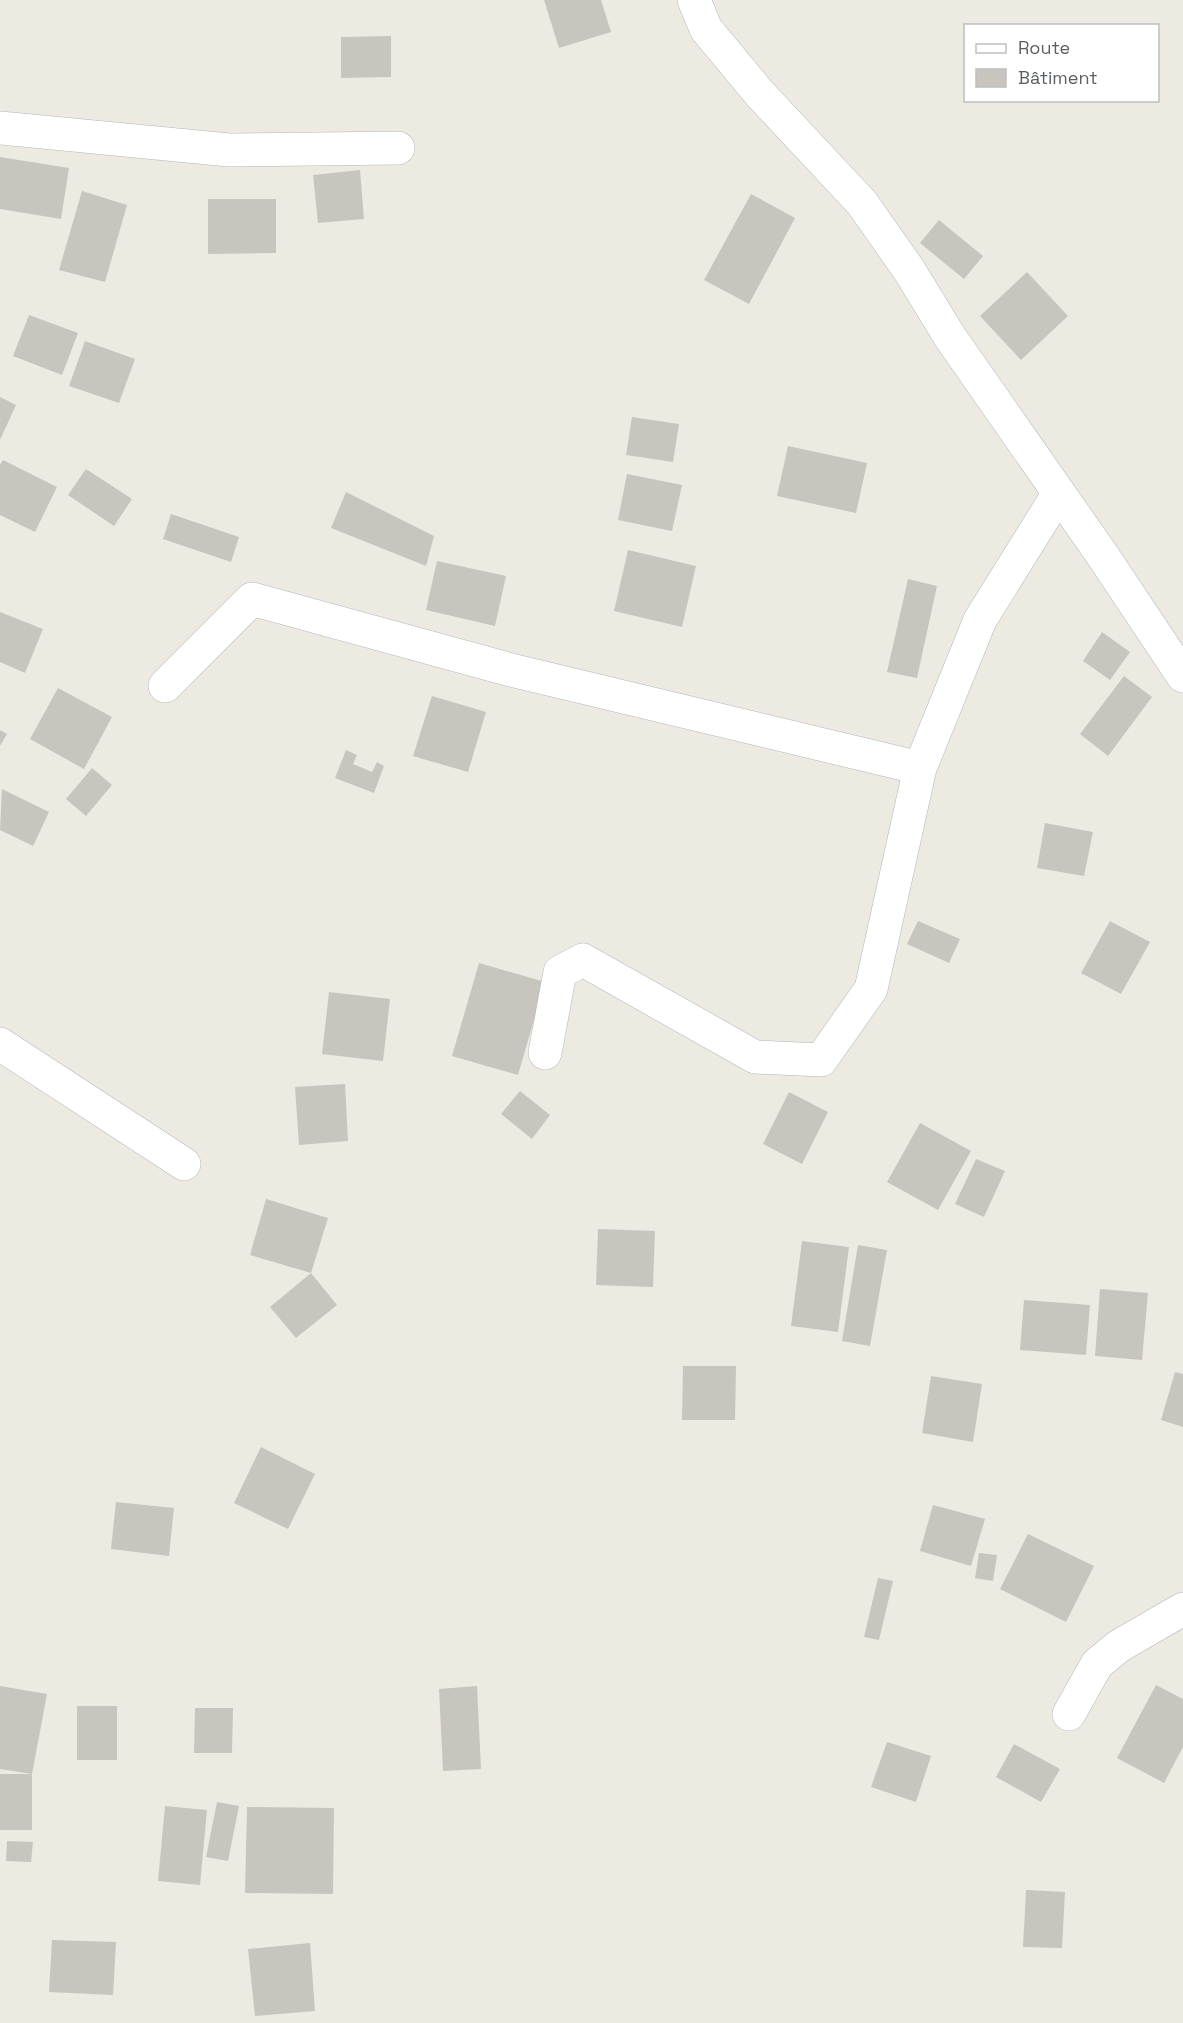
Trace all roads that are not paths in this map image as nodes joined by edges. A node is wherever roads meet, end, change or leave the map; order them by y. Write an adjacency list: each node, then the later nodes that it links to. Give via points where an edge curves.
1 (694, 0): 4 (street, via 706,29 760,94 862,202)
2 (0, 128): 3 (street, via 229,150)
3 (398, 148)
4 (1059, 493): 5 (street); 7 (street, via 980,620)
5 (1183, 676)
6 (165, 686): 7 (street, via 252,599 511,670)
7 (920, 768): 9 (street, via 872,989 821,1060 755,1057 583,960 560,972)
8 (0, 1044): 10 (street)
9 (545, 1053)
10 (184, 1164)
11 (1183, 1609): 12 (street, via 1119,1646 1097,1664)
12 (1069, 1714)

